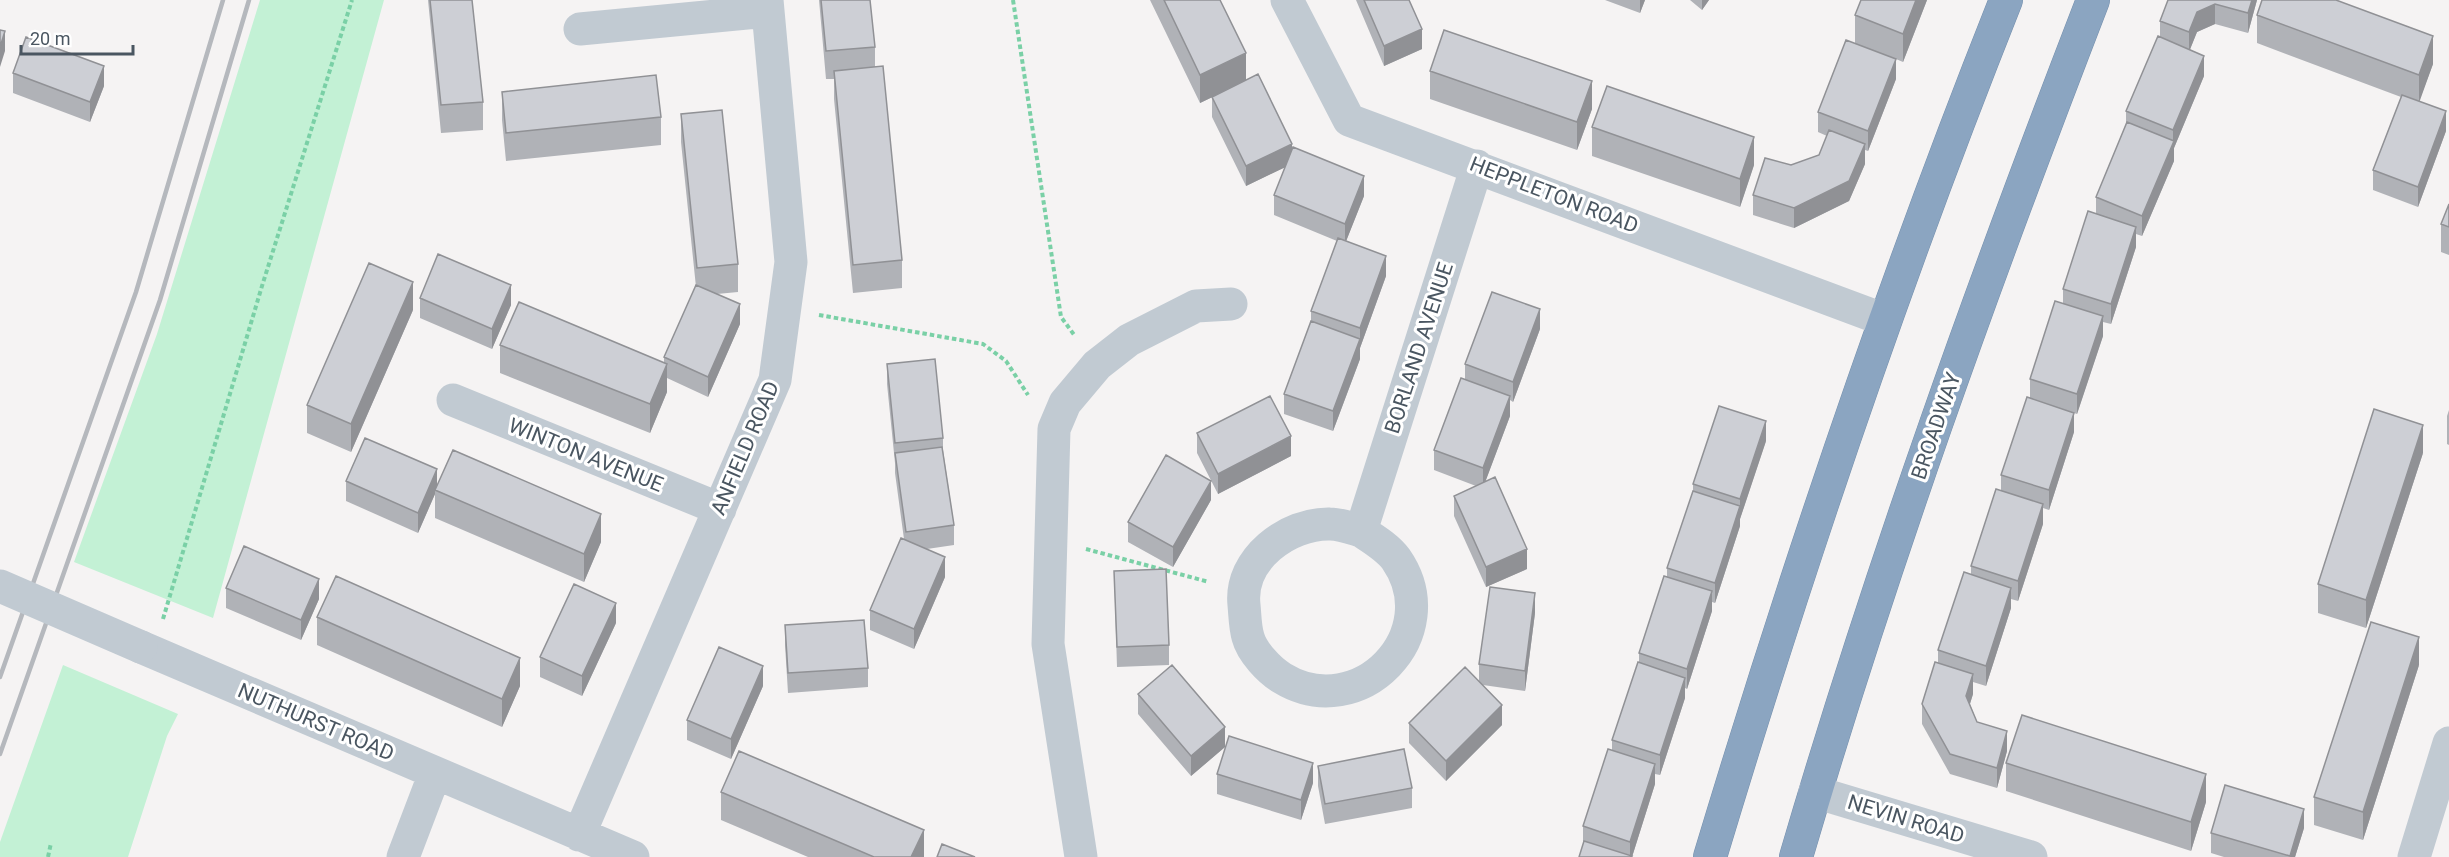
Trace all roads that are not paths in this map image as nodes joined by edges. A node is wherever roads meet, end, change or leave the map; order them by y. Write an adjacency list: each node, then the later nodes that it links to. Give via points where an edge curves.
1 (1287, 0): 6 (street, HEPPLETON ROAD, via 1349,120)
2 (2006, 0): 8 (highway, via 1936,175)
3 (2093, 0): 15 (highway, BROADWAY, via 1941,408)
4 (768, 5): 5 (street); 10 (street, ANFIELD ROAD, via 791,262 775,380)
5 (580, 29)
6 (1477, 166): 8 (street, HEPPLETON ROAD); 11 (street, BORLAND AVENUE)
7 (1231, 304): 19 (street, via 1196,306 1129,340 1097,365 1065,403 1054,429 1048,644)
8 (1885, 320): 20 (highway)
9 (453, 400): 10 (street, WINTON AVENUE)
10 (720, 509): 16 (street, ANFIELD ROAD)
11 (1361, 531): 11 (street, via 1397,560 1410,591 1409,628 1394,659 1367,682 1341,691 1298,687 1270,671 1248,638 1243,597 1252,569 1276,541 1299,528 1331,524)
12 (0, 586): 14 (street, NUTHURST ROAD, bridge)
13 (2449, 743): 23 (street)
14 (435, 773): 16 (street, NUTHURST ROAD); 17 (street)
15 (1815, 792): 21 (highway, BROADWAY); 22 (street, NEVIN ROAD)
16 (579, 835): 18 (street, NUTHURST ROAD)
17 (403, 857)
18 (633, 857)
19 (1081, 857)
20 (1710, 857)
21 (1796, 857)
22 (2031, 857)
23 (2414, 857)

